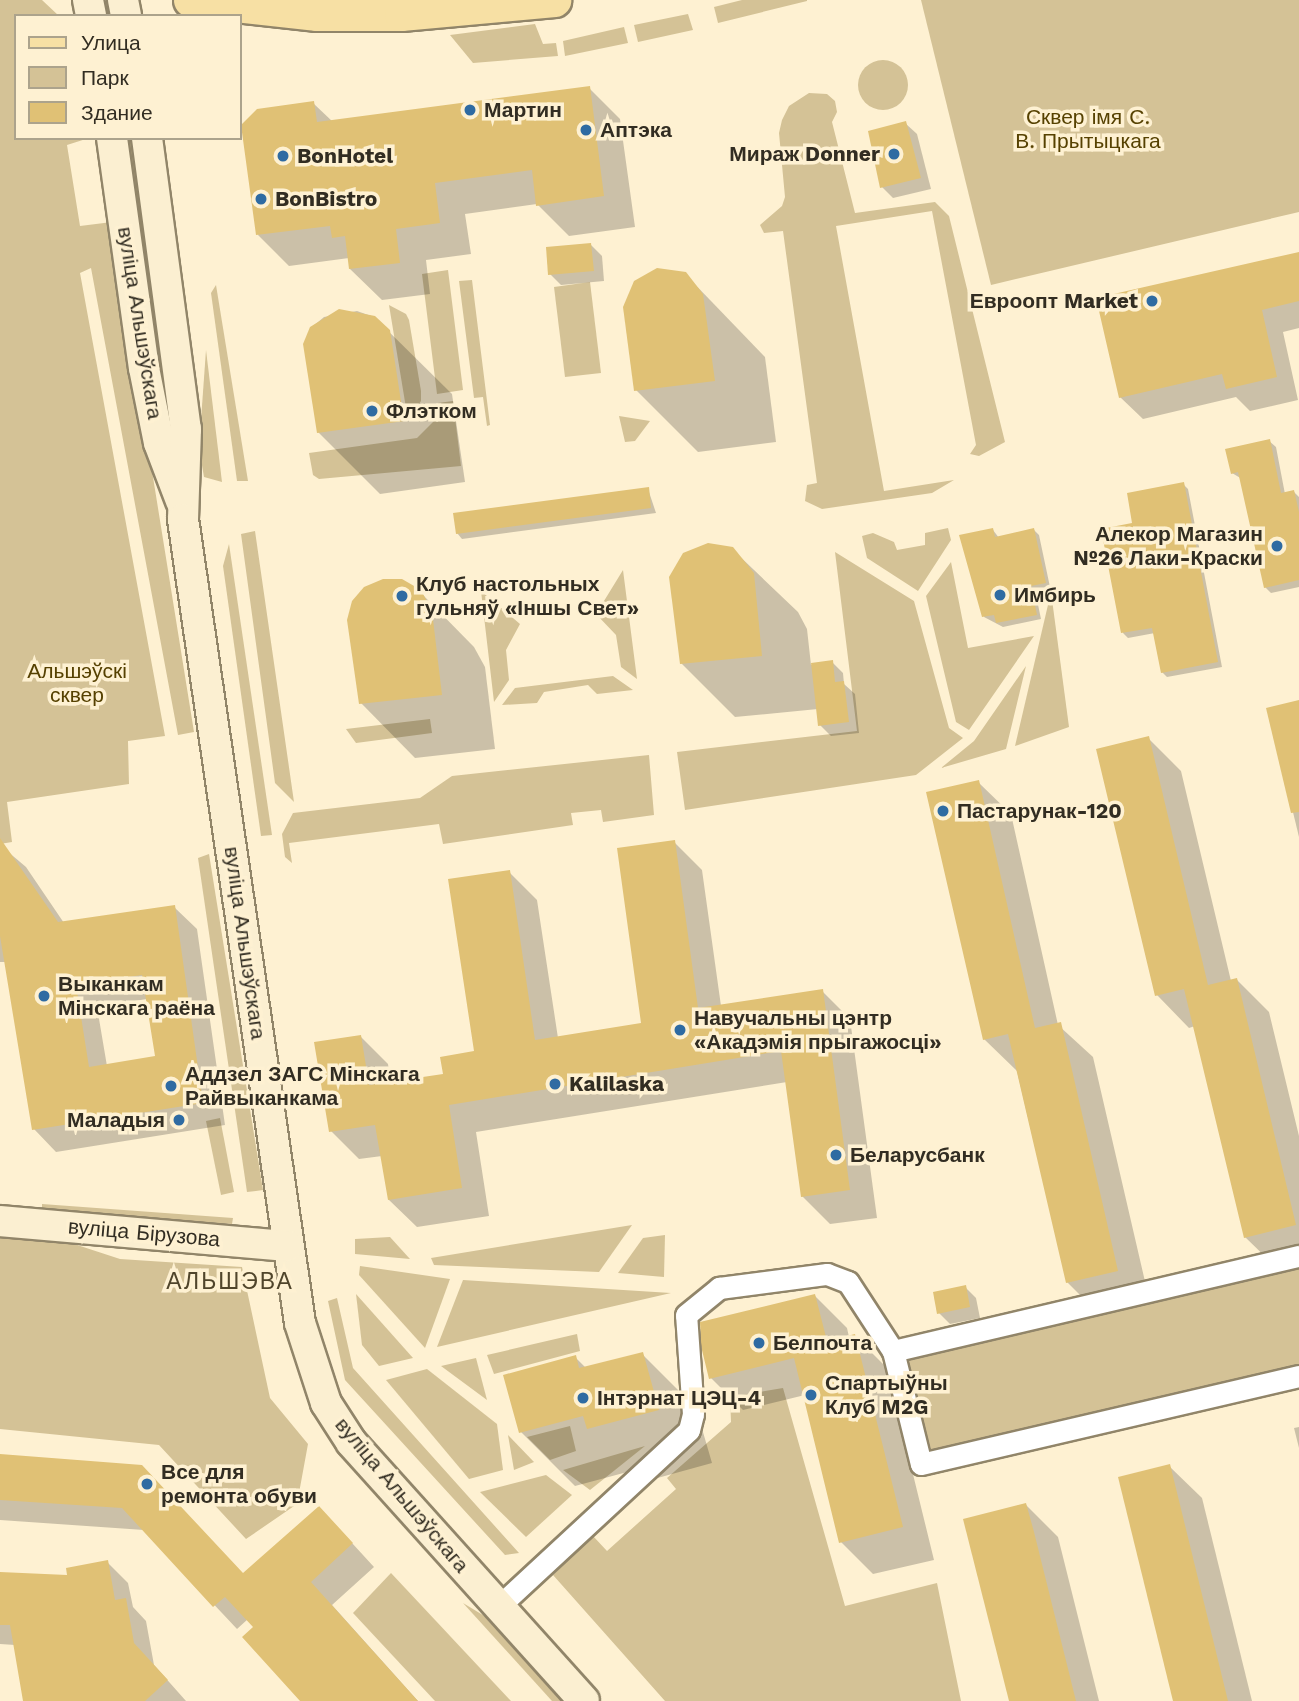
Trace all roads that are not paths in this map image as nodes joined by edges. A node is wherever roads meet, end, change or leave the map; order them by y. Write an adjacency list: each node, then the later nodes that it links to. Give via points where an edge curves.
1 (190, 0): 2 (main road, via 317,14 401,14)
2 (554, 0)
3 (111, 140): 5 (main road, вуліца Альшэўскага, via 144,368 159,443)
4 (147, 140): 5 (main road, вуліца Альшэўскага, via 186,429)
5 (182, 503): 7 (main road, вуліца Альшэўскага)
6 (0, 1221): 7 (main road, вуліца Бірузова)
7 (288, 1246): 11 (main road, вуліца Альшэўскага, via 300,1324 326,1403 351,1442)
8 (1299, 1256): 9 (street)
9 (893, 1351): 10 (street, via 920,1464); 11 (street, via 848,1282 827,1274 719,1288 686,1315 693,1414 689,1430)
10 (1299, 1376)
11 (498, 1607): 12 (main road, вуліца Альшэўскага)
12 (584, 1701)

